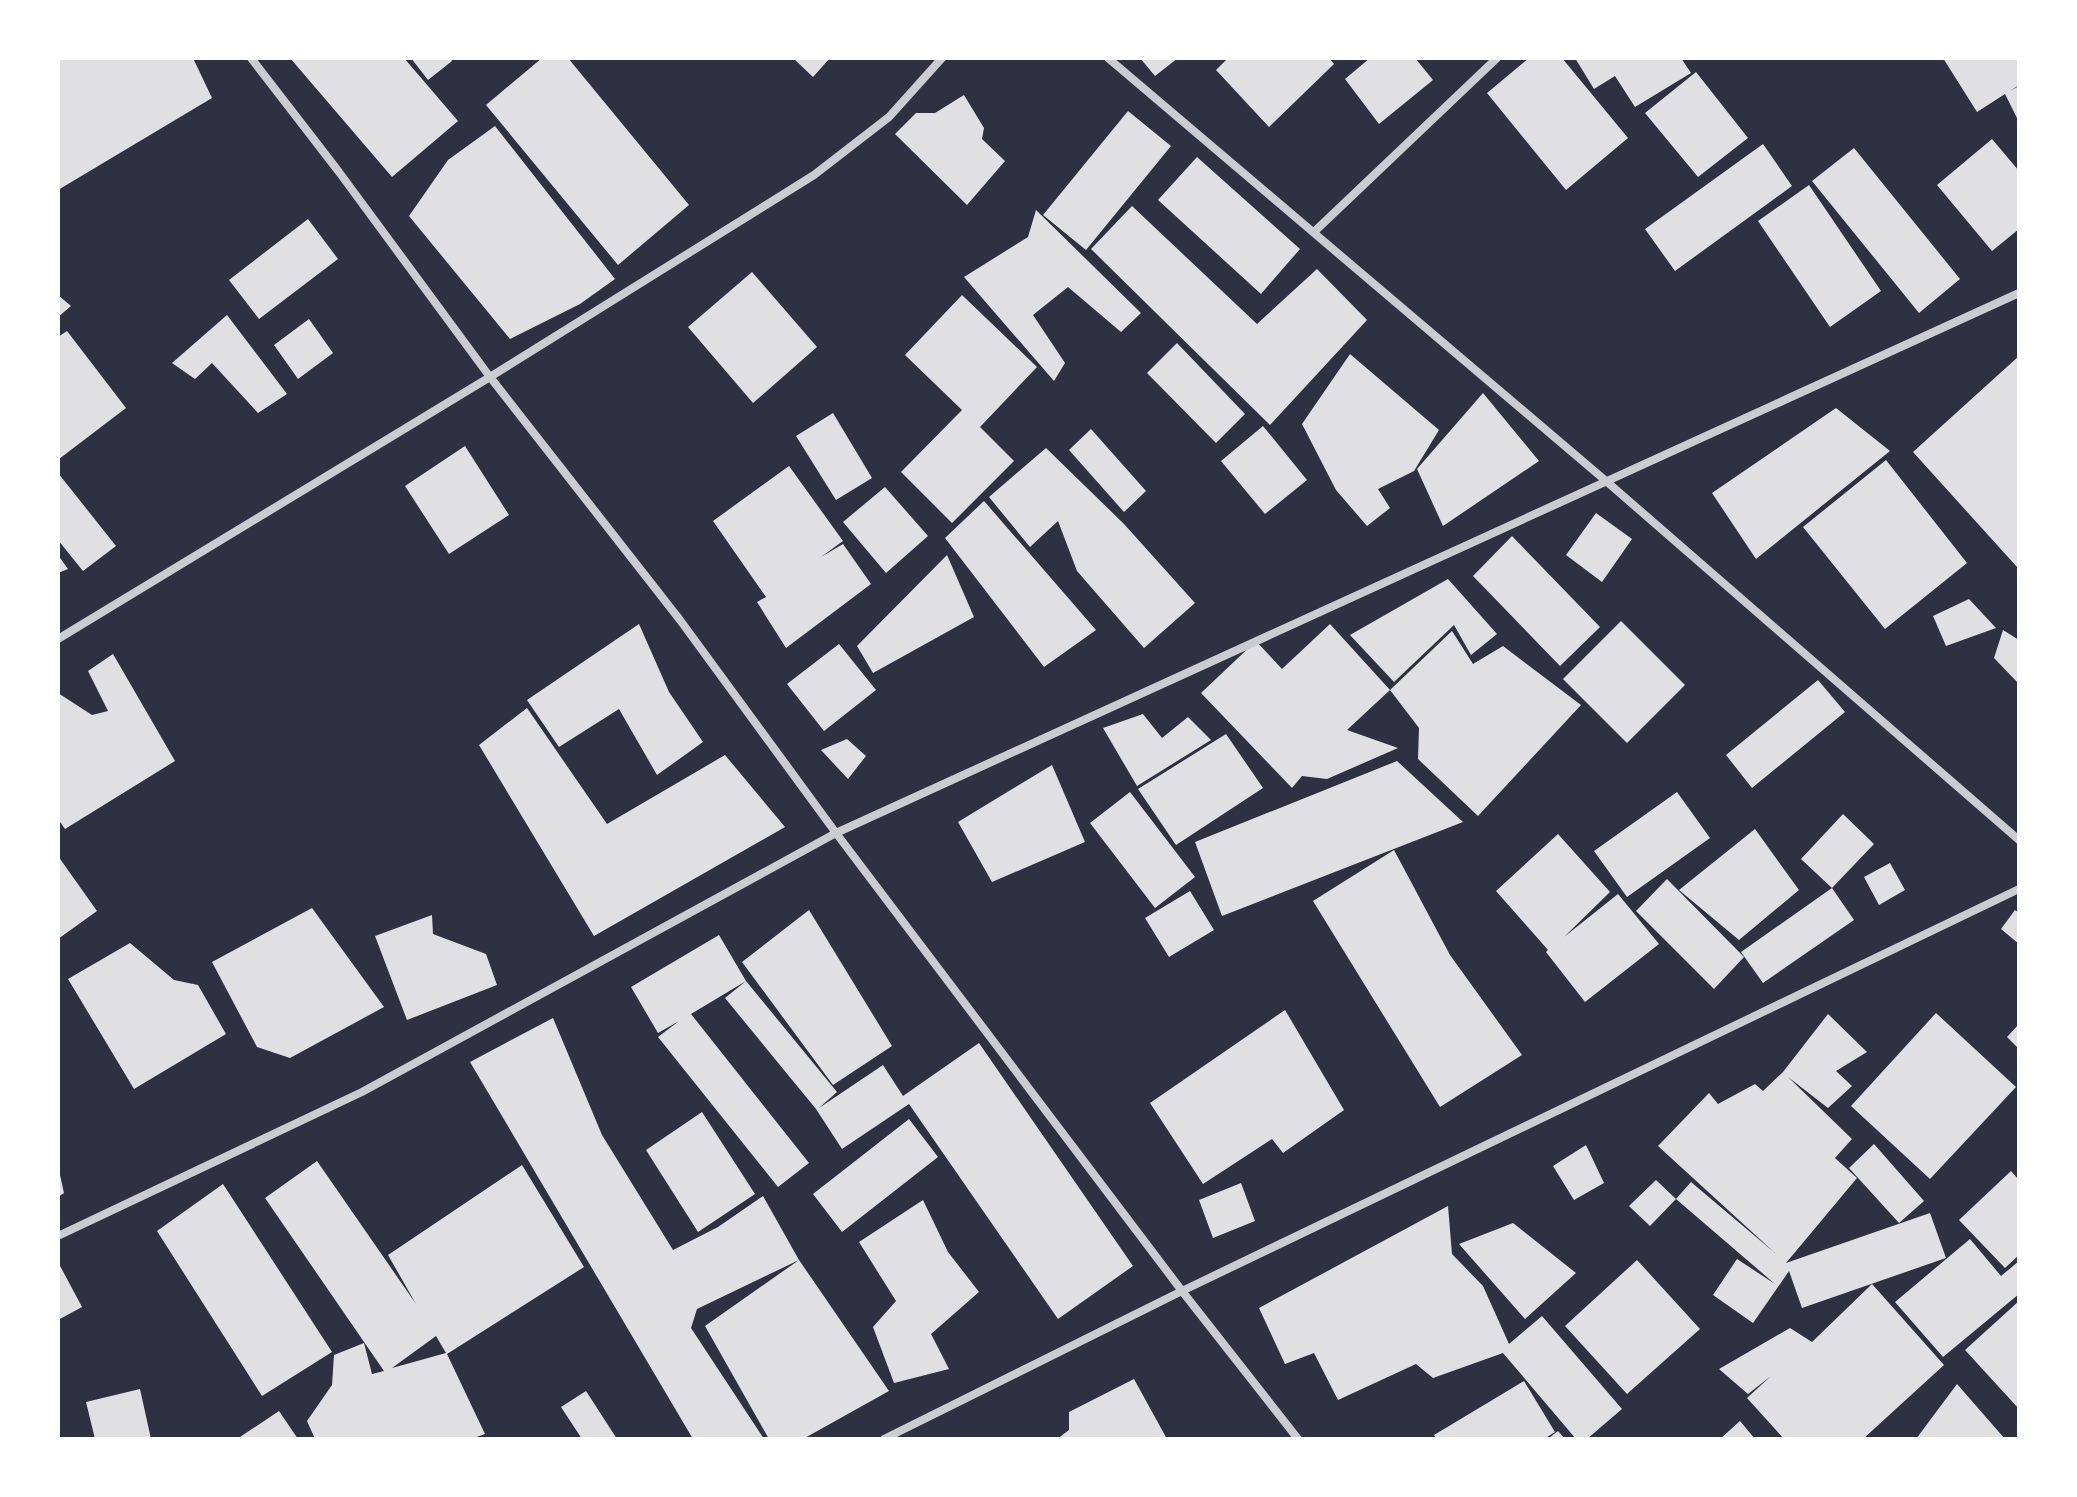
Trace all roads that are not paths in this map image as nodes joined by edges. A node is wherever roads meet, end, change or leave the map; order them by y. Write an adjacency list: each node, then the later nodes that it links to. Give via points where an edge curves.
1 (251, 58): 7 (street)
2 (942, 58): 7 (street, via 889,117 814,175)
3 (1108, 58): 5 (street)
4 (1497, 58): 5 (street)
5 (1314, 232): 8 (street)
6 (2019, 293): 8 (street)
7 (490, 377): 9 (street); 10 (street, via 680,620)
8 (1606, 481): 10 (street); 11 (street)
9 (58, 639)
10 (836, 833): 13 (street, via 362,1092); 14 (street)
11 (2019, 840)
12 (2019, 889): 14 (street)
13 (58, 1236)
14 (1182, 1291): 15 (street); 16 (street)
15 (884, 1439)
16 (1298, 1439)

